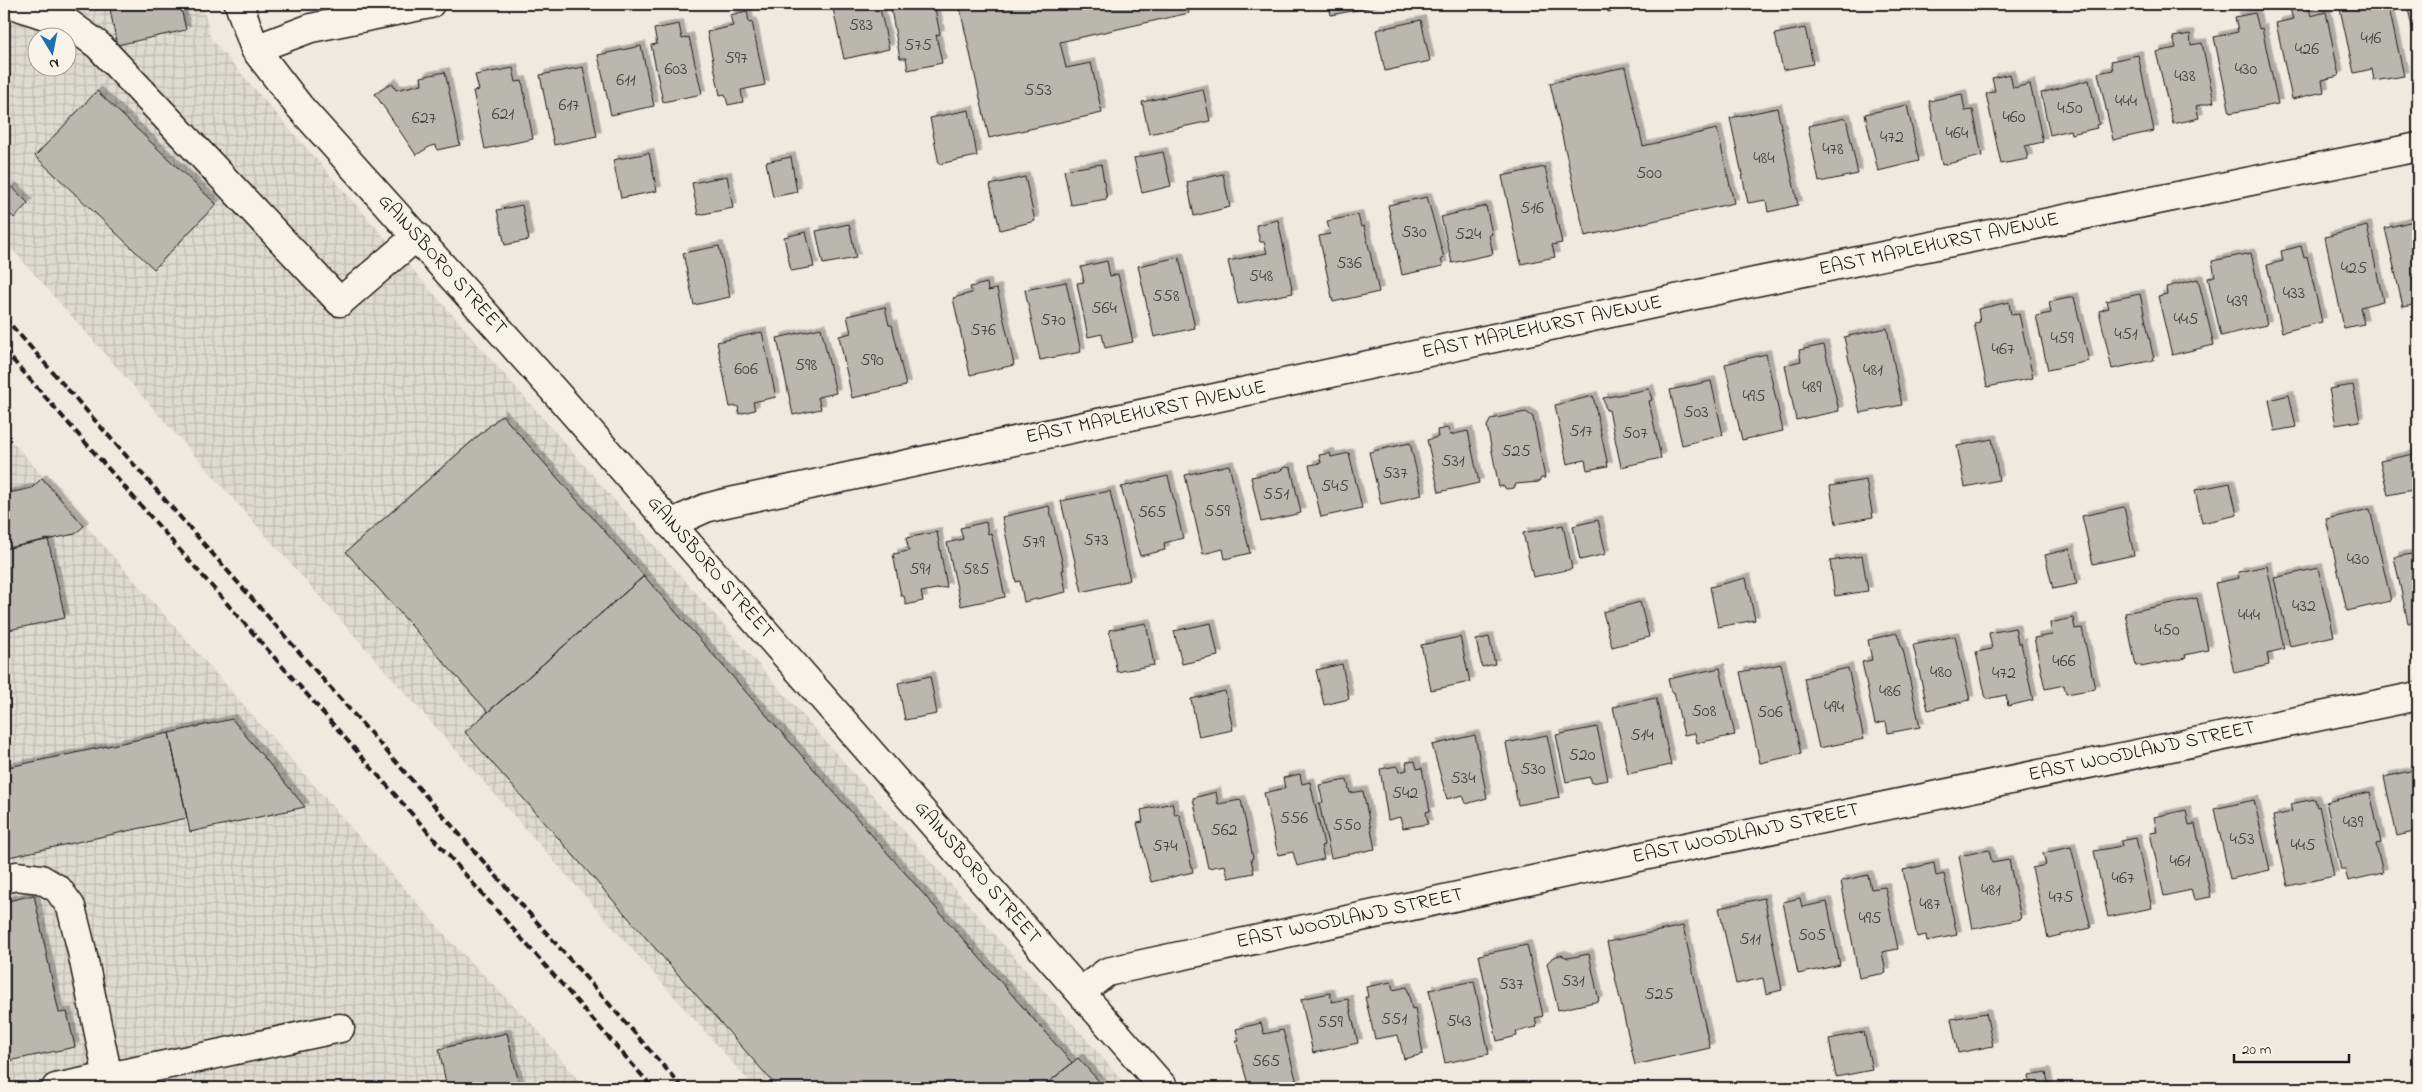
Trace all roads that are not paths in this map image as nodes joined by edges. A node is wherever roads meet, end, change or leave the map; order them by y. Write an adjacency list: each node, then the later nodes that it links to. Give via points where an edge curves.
1 (12, 4): 6 (street, via 68,23 98,44 340,302)
2 (238, 4): 4 (street, GAINSBORO STREET)
3 (430, 4): 4 (street, via 310,28)
4 (255, 49): 6 (street, GAINSBORO STREET, via 299,106)
5 (2418, 147): 7 (street, EAST MAPLEHURST AVENUE, via 1755,282 731,502 706,508)
6 (417, 236): 7 (street, GAINSBORO STREET)
7 (670, 524): 10 (street, GAINSBORO STREET)
8 (2418, 696): 10 (street, EAST WOODLAND STREET, via 1685,846 1124,968 1107,972)
9 (4, 879): 12 (street, via 16,876 41,879 58,889 71,907)
10 (1080, 992): 14 (street, GAINSBORO STREET)
11 (340, 1028): 12 (street)
12 (108, 1077): 13 (street)
13 (56, 1088)
14 (1164, 1088)

